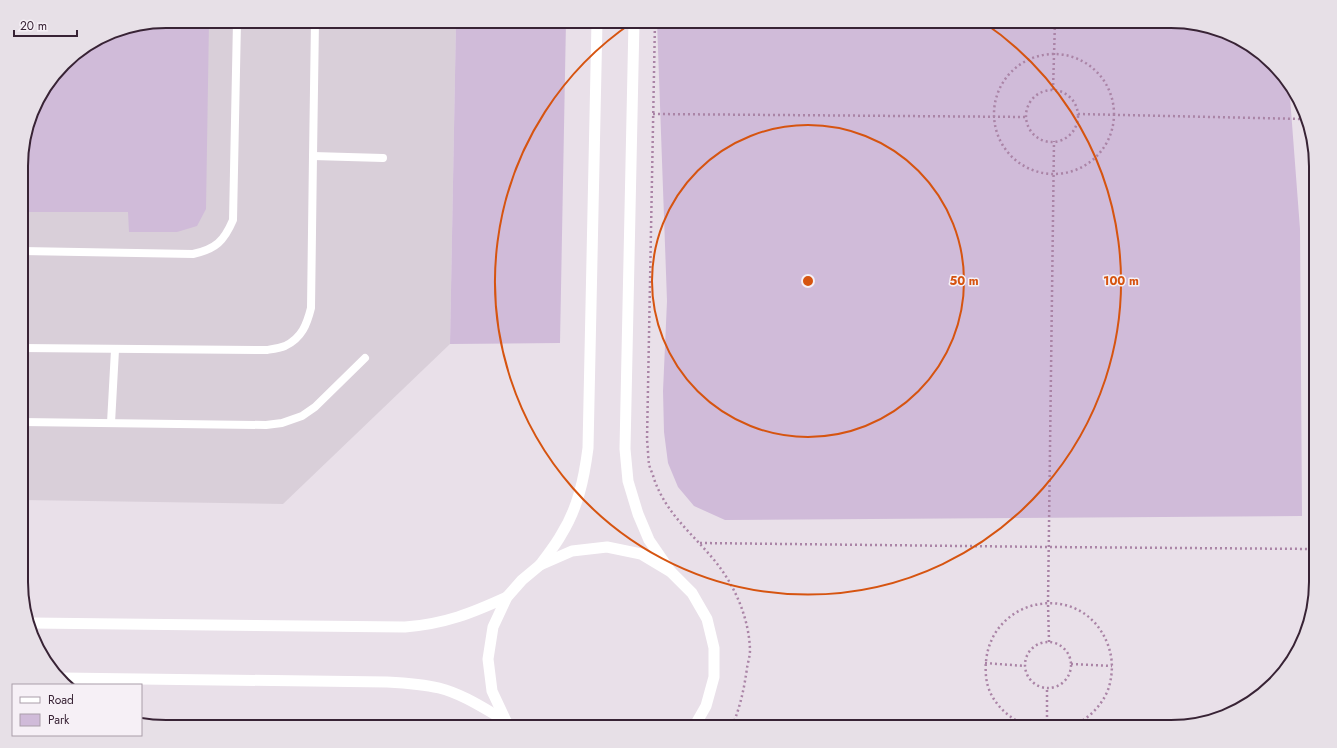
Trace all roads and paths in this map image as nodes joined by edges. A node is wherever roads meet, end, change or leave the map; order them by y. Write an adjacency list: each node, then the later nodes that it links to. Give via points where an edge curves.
1 (237, 28): 19 (lane, via 233,220 218,244 207,251 193,254)
2 (316, 28): 16 (lane)
3 (597, 28): 28 (street, via 588,448 584,480 575,507 561,536)
4 (634, 28): 29 (street, via 625,449 628,481 638,514 649,540)
5 (654, 28): 9 (path)
6 (1055, 28): 7 (path)
7 (1054, 54): 8 (path); 11 (path, via 1068,55 1092,67 1108,89); 12 (path, via 1040,55 1015,67 999,90)
8 (1053, 90): 10 (path, via 1068,96 1075,104); 13 (path, via 1043,92 1034,98 1028,107)
9 (653, 114): 12 (path); 25 (path, via 647,440 650,466 666,505)
10 (1078, 114): 11 (path); 15 (path, via 1076,126 1069,135)
11 (1114, 115): 14 (path); 18 (path, via 1108,141 1095,157 1079,168)
12 (994, 117): 13 (path); 18 (path, via 1001,142 1017,161 1028,168)
13 (1027, 117): 15 (path, via 1033,133 1043,139)
14 (1301, 119)
15 (1054, 141): 18 (path)
16 (312, 156): 17 (lane); 21 (lane, via 311,308 306,326 296,339 285,346 267,350)
17 (383, 158)
18 (1053, 174): 26 (path)
19 (28, 251)
20 (28, 348): 21 (lane)
21 (115, 350): 24 (lane)
22 (365, 358): 24 (lane, via 315,407 302,416 282,423 266,426)
23 (28, 422): 24 (lane)
24 (111, 423)
25 (699, 542): 26 (path); 43 (path, via 728,578 739,601 746,626 750,651 741,704)
26 (1049, 548): 27 (path); 31 (path)
27 (1309, 550)
28 (540, 565): 29 (street, via 572,551 606,547 641,554); 30 (street, via 522,580)
29 (672, 572): 42 (street, via 692,593 707,619 714,648 714,677 706,706)
30 (508, 597): 32 (street, via 473,613 424,626); 41 (street, via 493,627 488,659 492,692)
31 (1048, 603): 33 (path); 34 (path, via 1022,609 1010,616 992,637); 37 (path, via 1076,609 1088,617 1106,639)
32 (35, 623)
33 (1049, 642): 35 (path, via 1066,651); 36 (path, via 1032,648 1026,656)
34 (985, 663): 36 (path); 44 (path, via 990,692 1007,715)
35 (1071, 664): 37 (path); 39 (path, via 1069,675 1062,684)
36 (1024, 666): 39 (path, via 1033,684)
37 (1112, 666): 46 (path, via 1108,691 1094,712)
38 (67, 678): 40 (street, via 416,683 441,688 465,698)
39 (1047, 689): 45 (path)
40 (501, 720)
41 (506, 720)
42 (698, 720)
43 (735, 720)
44 (1014, 720)
45 (1047, 720)
46 (1083, 720)

